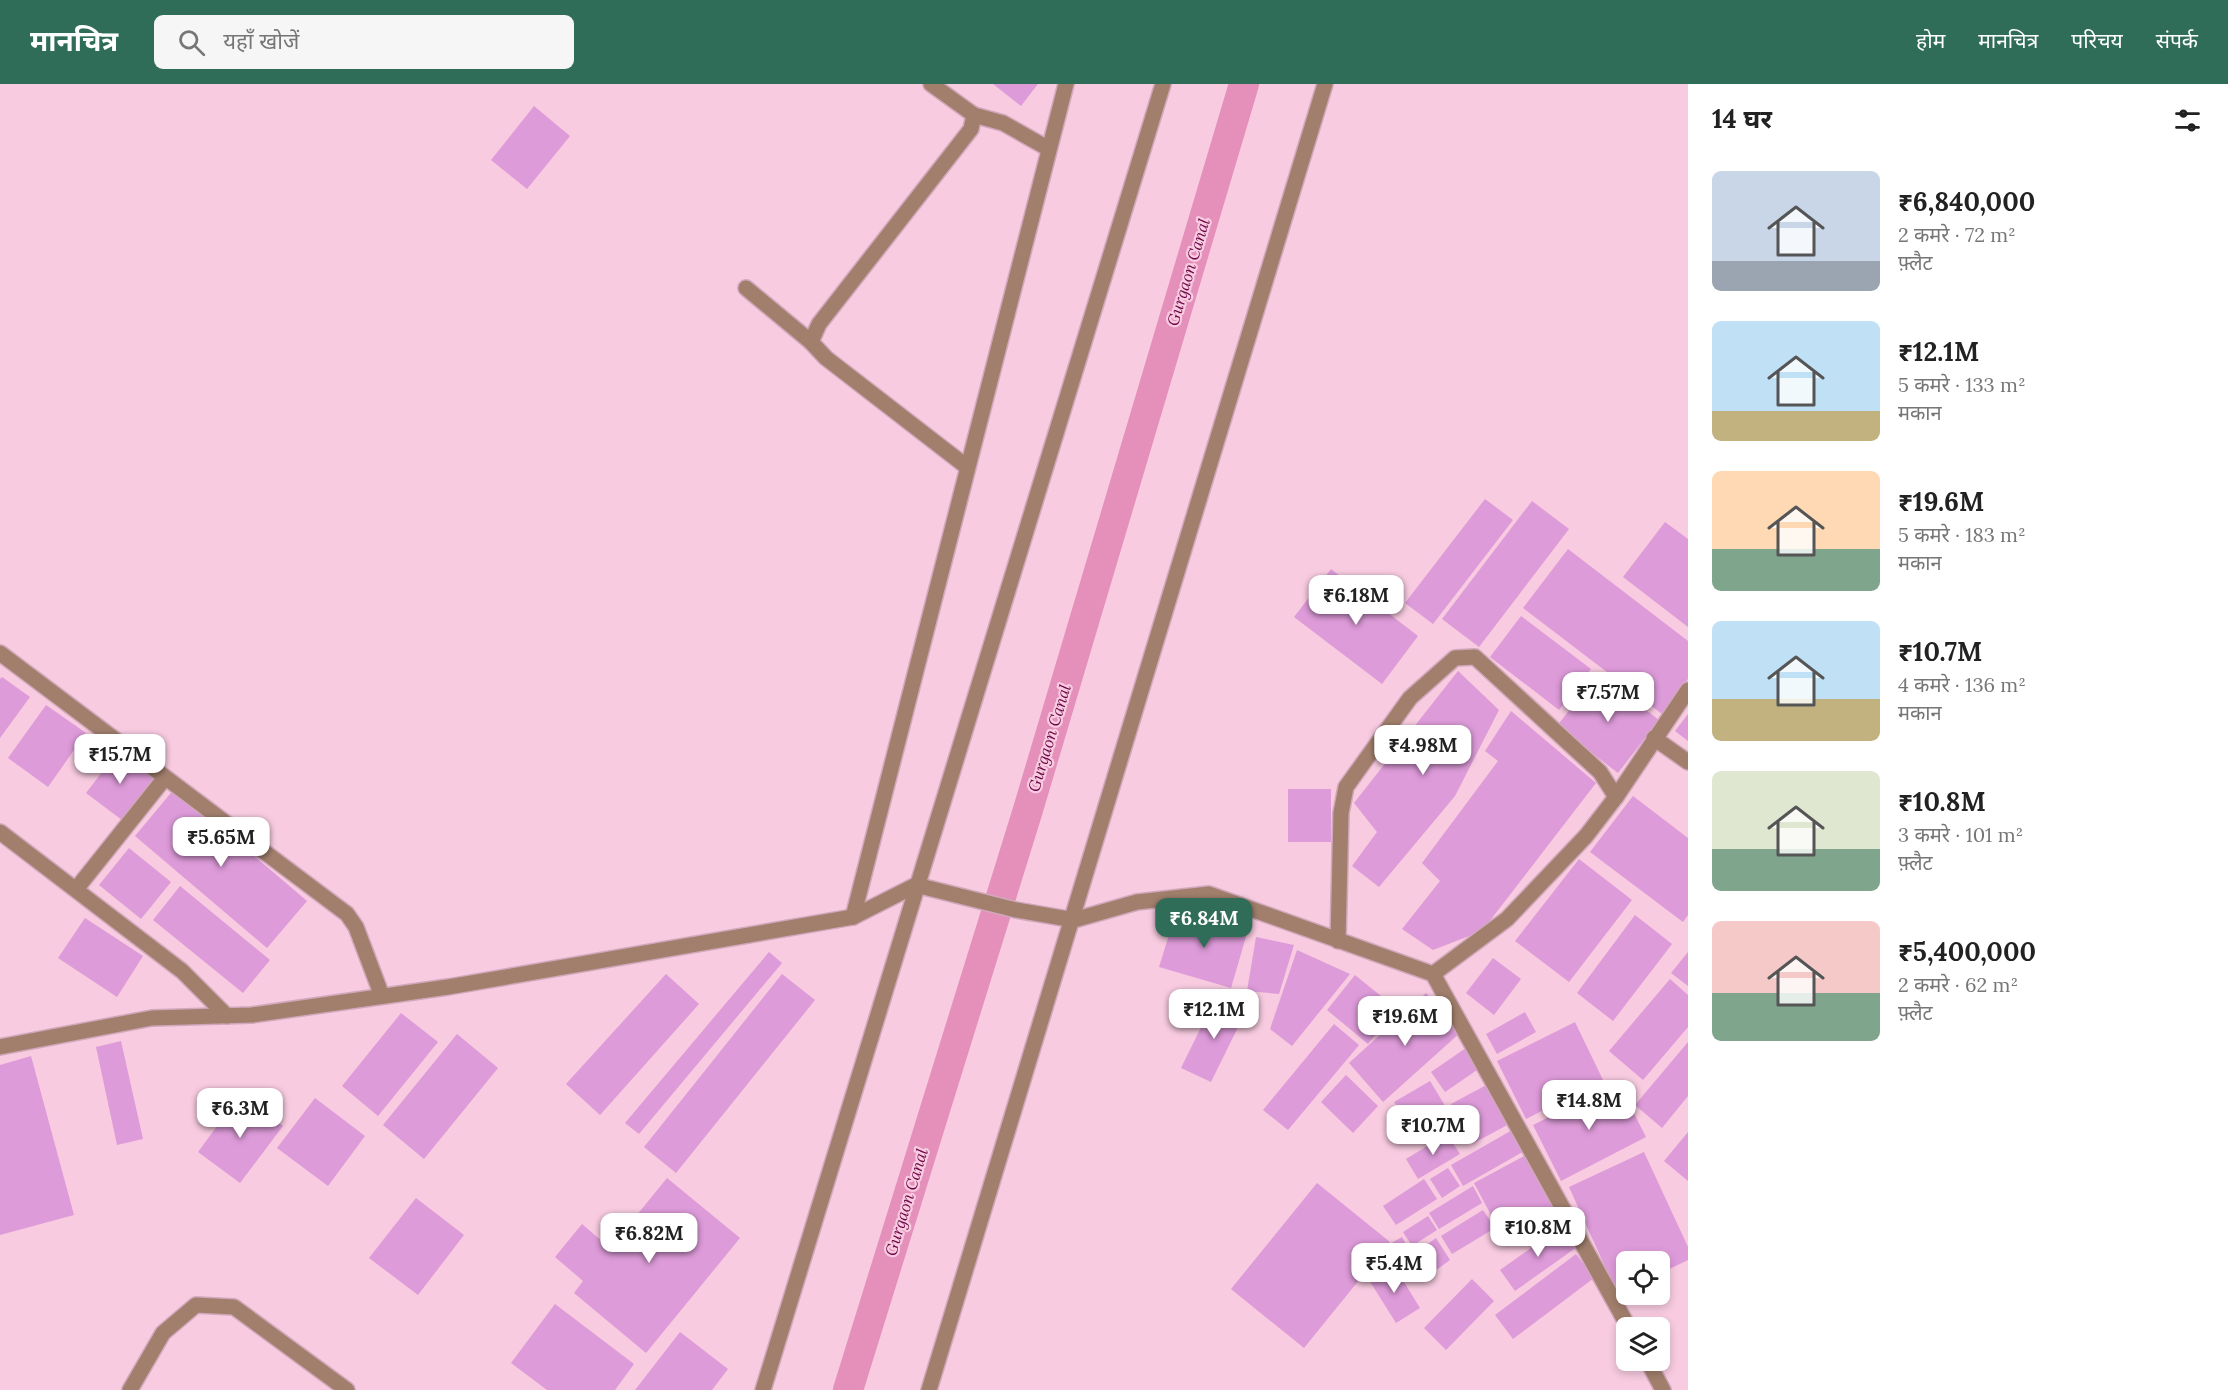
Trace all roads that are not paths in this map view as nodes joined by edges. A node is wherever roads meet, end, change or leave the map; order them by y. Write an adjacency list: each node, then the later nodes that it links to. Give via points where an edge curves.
1 (931, 84): 5 (street)
2 (1066, 84): 6 (street)
3 (1163, 84): 17 (street)
4 (1325, 84): 20 (street)
5 (975, 114): 6 (street, via 1003,123); 8 (street, via 971,129 819,324)
6 (1049, 149): 9 (street)
7 (746, 288): 8 (street)
8 (811, 342): 9 (street, via 826,358)
9 (967, 467): 19 (street)
10 (0, 653): 14 (street)
11 (1688, 690): 12 (street)
12 (1654, 738): 13 (street); 15 (street)
13 (1688, 762)
14 (164, 779): 18 (street); 23 (street, via 347,914 357,927)
15 (1616, 797): 21 (street, via 1600,772 1475,657 1455,658 1410,698 1346,787 1341,813); 22 (street, via 1586,836 1507,919)
16 (0, 832): 18 (street)
17 (916, 885): 19 (street); 20 (street); 30 (street)
18 (77, 888): 24 (street, via 182,971)
19 (852, 917): 23 (street)
20 (1074, 920): 21 (street, via 1137,902 1209,894); 31 (street)
21 (1338, 941): 22 (street)
22 (1433, 974): 26 (street)
23 (382, 996): 24 (street)
24 (226, 1016): 25 (street, via 152,1018)
25 (0, 1047)
26 (1623, 1317)
27 (1653, 1371): 32 (street)
28 (130, 1390): 29 (street, via 163,1333 196,1305 234,1307)
29 (347, 1390)
30 (763, 1390)
31 (930, 1390)
32 (1664, 1390)

